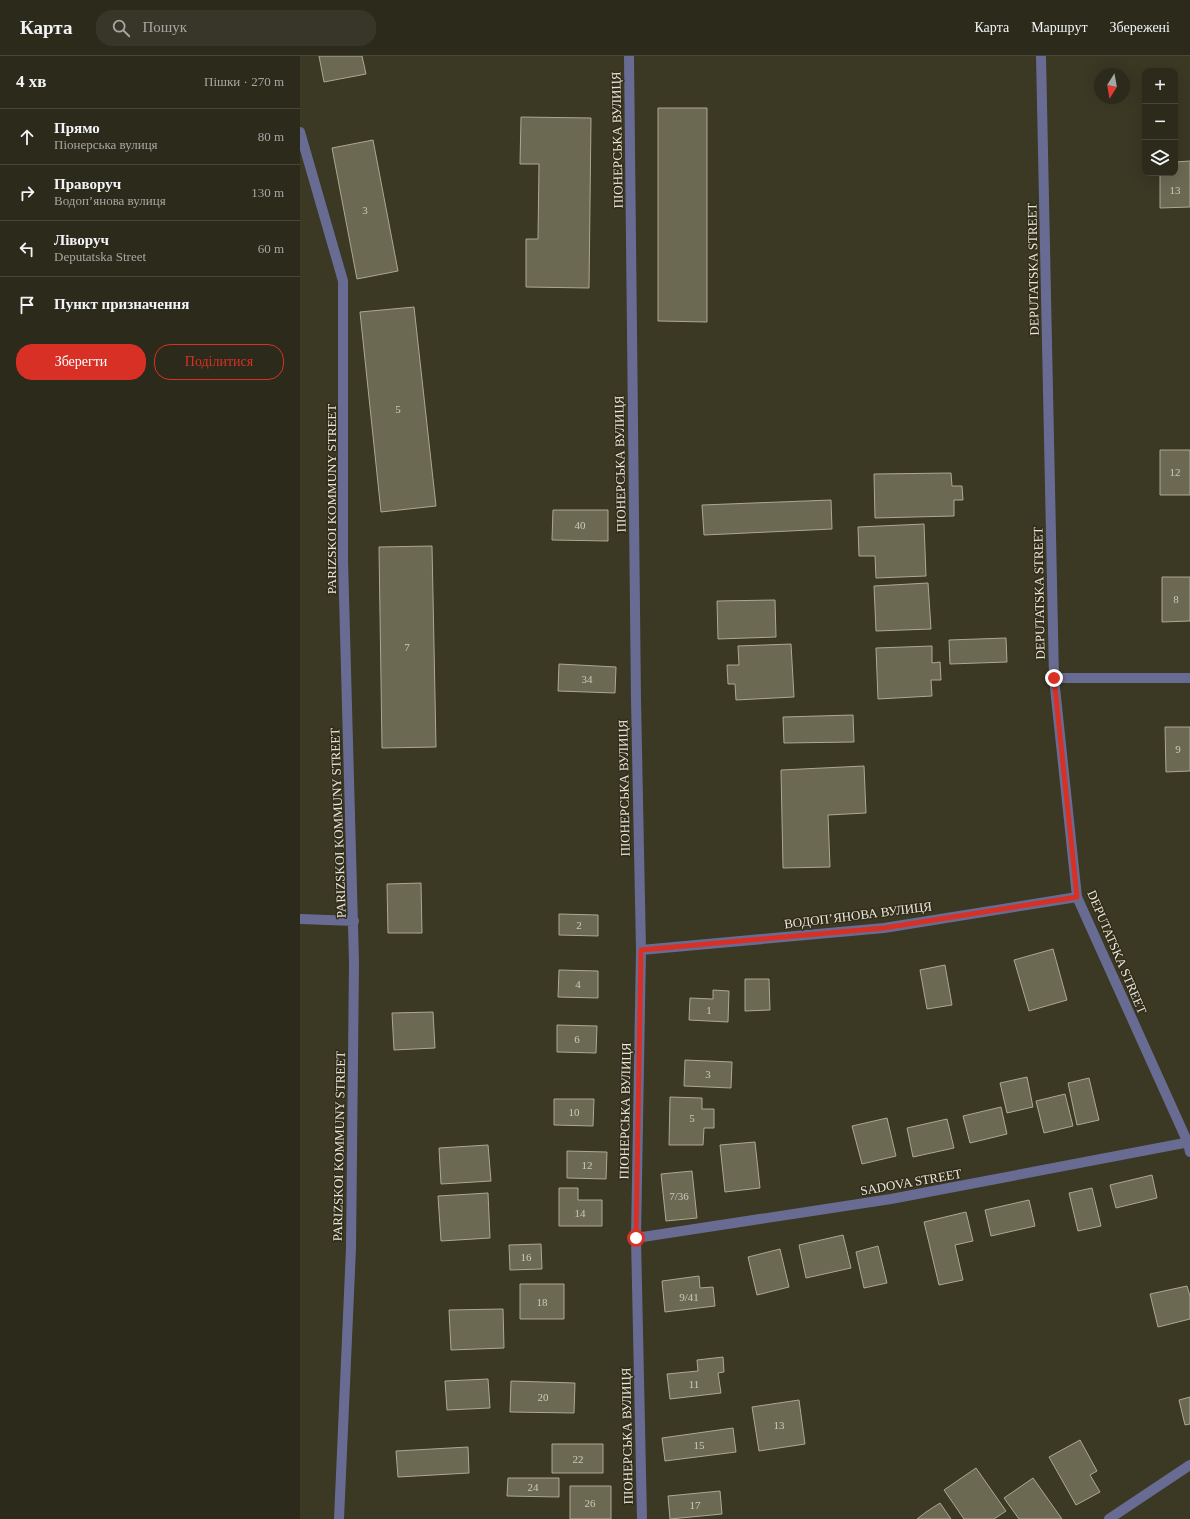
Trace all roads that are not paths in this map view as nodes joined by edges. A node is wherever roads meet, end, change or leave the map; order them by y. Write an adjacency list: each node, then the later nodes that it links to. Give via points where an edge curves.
1 (629, 56): 9 (street, ПІОНЕРСЬКА ВУЛИЦЯ)
2 (1041, 56): 4 (street, DEPUTATSKA STREET)
3 (300, 132): 8 (street, PARIZSKOI KOMMUNY STREET, via 343,281 343,560)
4 (1054, 678): 5 (street); 6 (street, DEPUTATSKA STREET)
5 (1190, 678)
6 (1077, 897): 9 (street, ВОДОП’ЯНОВА ВУЛИЦЯ, via 884,928); 10 (street, DEPUTATSKA STREET)
7 (300, 919): 8 (street)
8 (354, 921): 13 (street, PARIZSKOI KOMMUNY STREET, via 351,1248)
9 (641, 950): 11 (street, ПІОНЕРСЬКА ВУЛИЦЯ)
10 (1189, 1145): 11 (street, SADOVA STREET, via 891,1199)
11 (636, 1238): 14 (street, ПІОНЕРСЬКА ВУЛИЦЯ)
12 (1190, 1465): 15 (street)
13 (339, 1519)
14 (642, 1519)
15 (1109, 1519)

